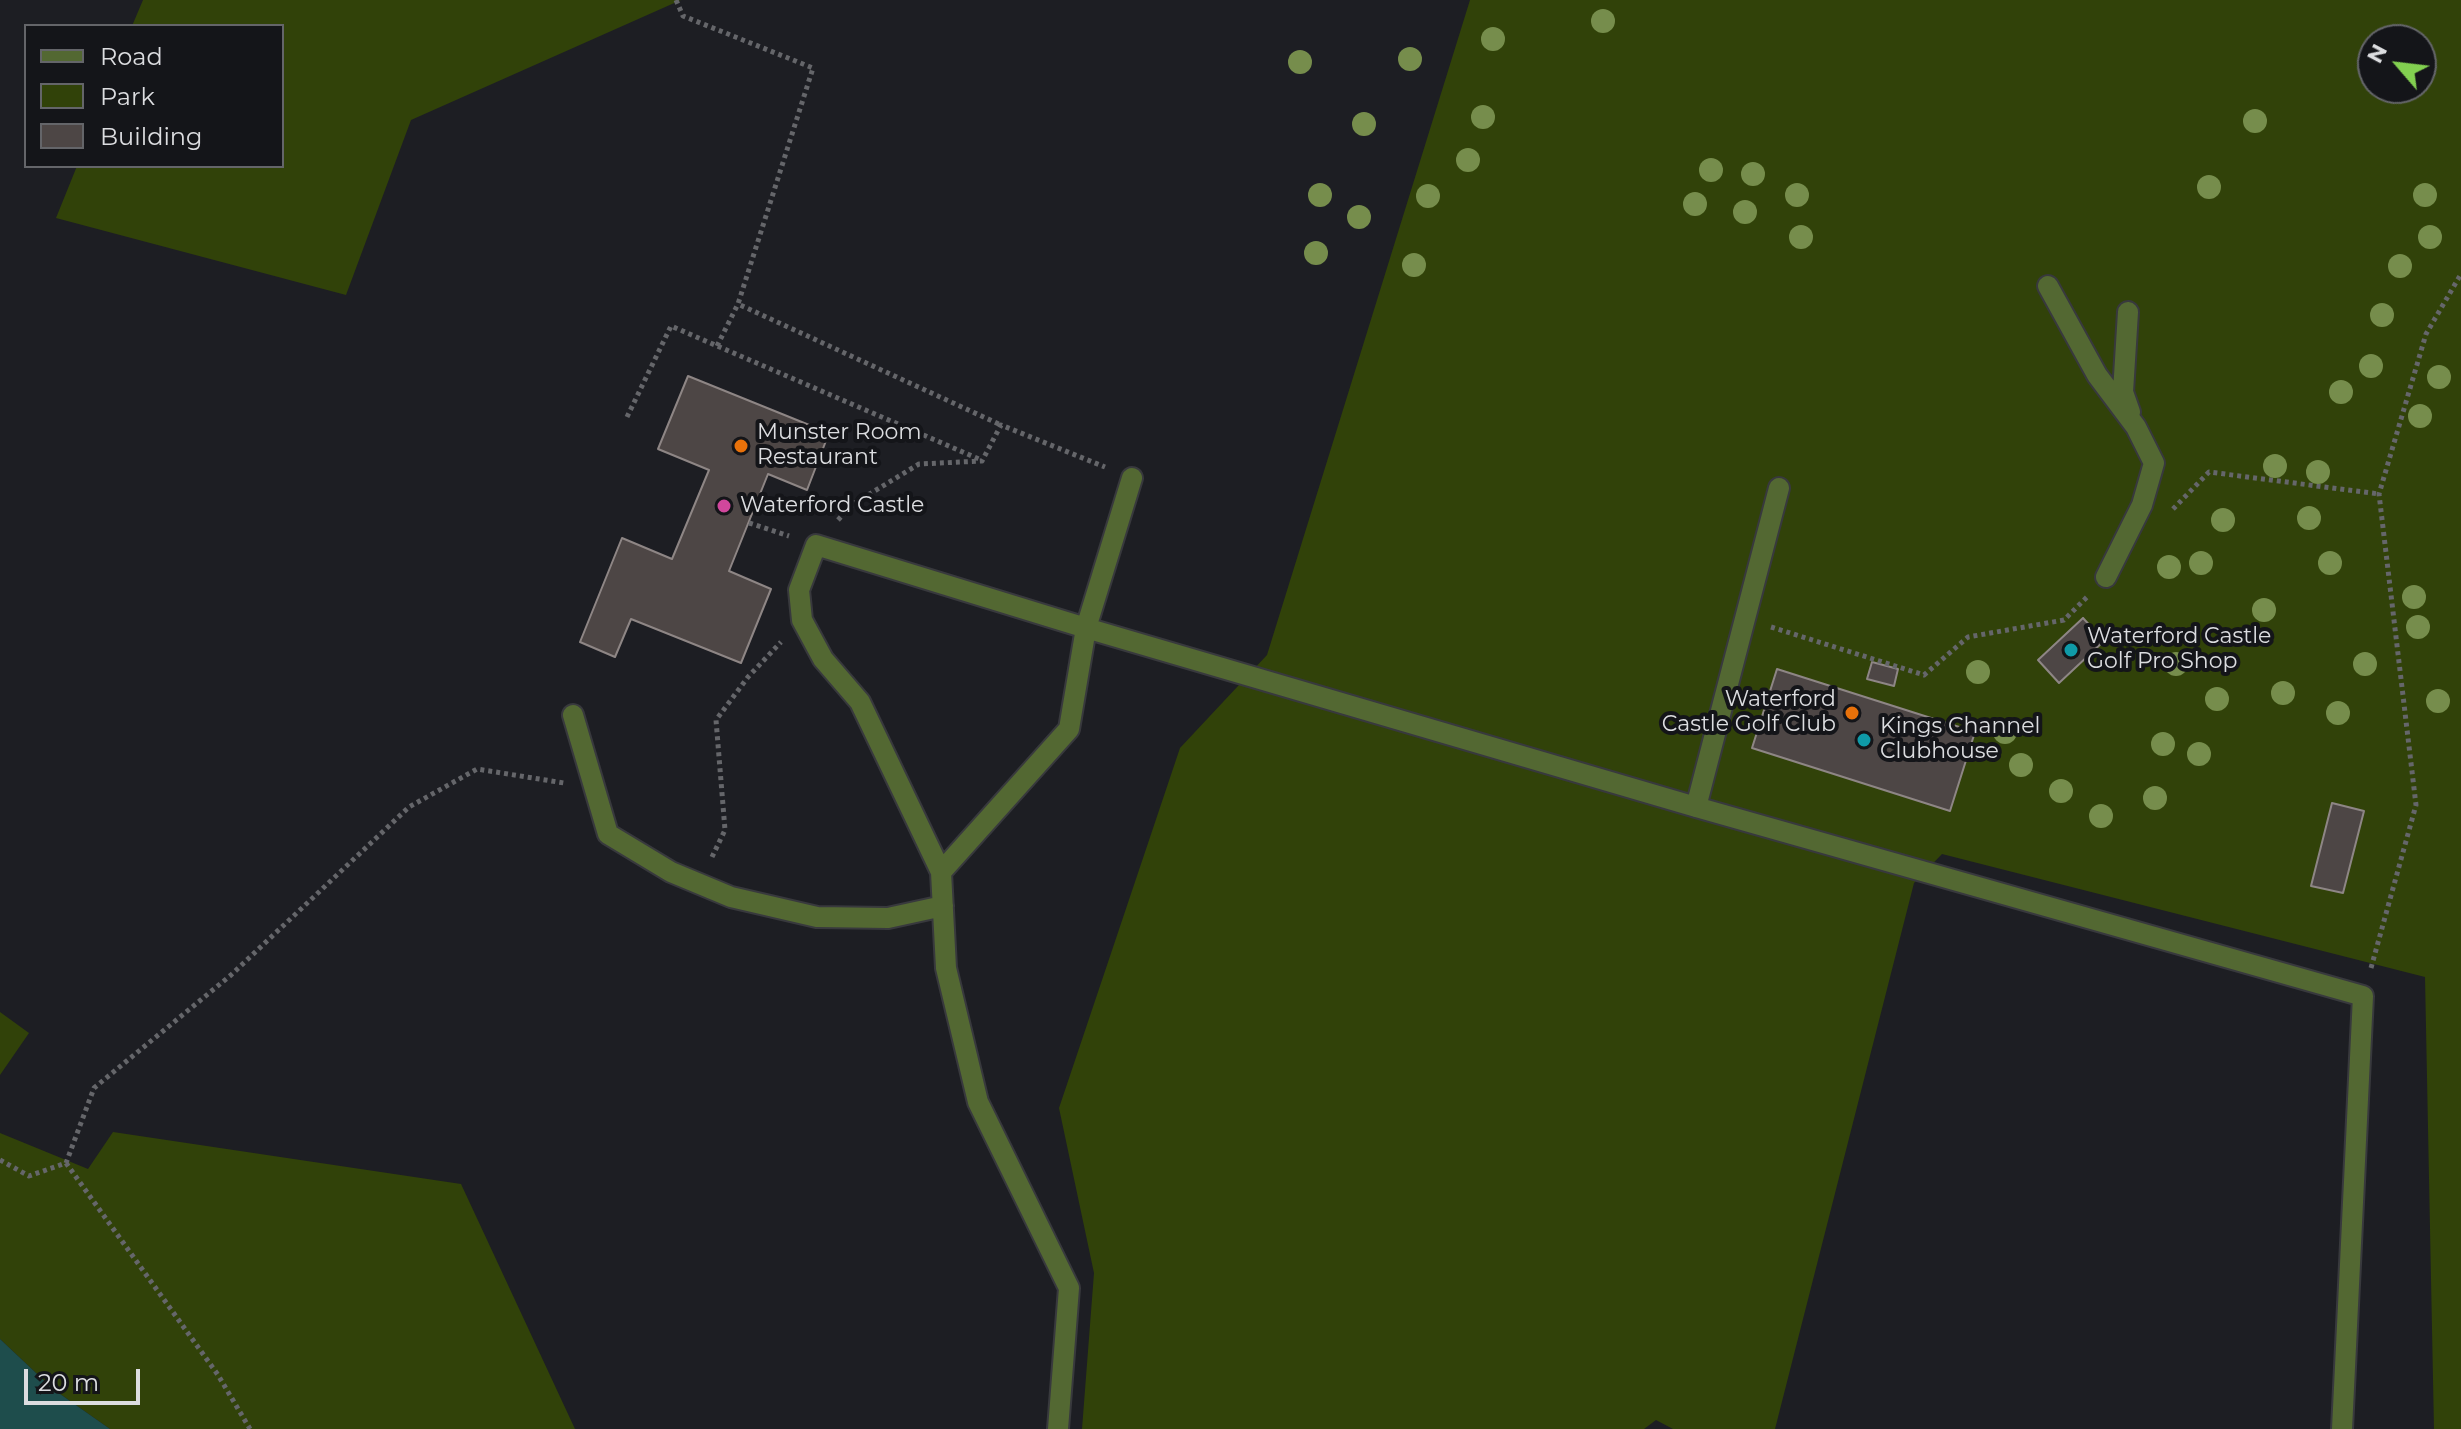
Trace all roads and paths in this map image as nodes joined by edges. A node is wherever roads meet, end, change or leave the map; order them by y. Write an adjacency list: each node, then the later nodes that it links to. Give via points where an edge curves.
1 (676, 0): 4 (path, via 683,16 813,68)
2 (2461, 274): 13 (path, via 2426,334)
3 (2048, 286): 9 (street, via 2097,375)
4 (738, 304): 6 (path); 8 (path)
5 (2128, 312): 9 (street, via 2123,392)
6 (717, 346): 7 (path, via 671,326); 10 (path)
7 (627, 417)
8 (1001, 425): 10 (path); 11 (path)
9 (2136, 427): 17 (street, via 2154,463 2142,505)
10 (982, 461): 16 (path, via 919,464 853,504)
11 (1132, 478): 20 (street)
12 (1779, 488): 18 (street)
13 (2379, 494): 14 (path, via 2209,472); 27 (path, via 2416,805)
14 (2168, 514)
15 (749, 523): 16 (path)
16 (816, 545): 19 (street, via 799,590); 20 (street)
17 (2106, 577): 18 (path, via 2064,620 1968,637 1924,675)
18 (1745, 619): 23 (street)
19 (802, 620): 24 (street, via 823,659 860,702); 25 (path, via 716,720 725,830)
20 (1086, 628): 23 (street); 24 (street, via 1069,729)
21 (573, 715): 22 (street)
22 (597, 789): 25 (street, via 608,834); 29 (path, via 477,769 409,807 231,975 94,1088)
23 (1696, 807): 27 (street)
24 (941, 872): 26 (street)
25 (699, 884): 26 (street, via 817,917 888,918)
26 (943, 906): 31 (street, via 946,968 978,1102 1069,1288)
27 (2363, 996): 32 (street)
28 (0, 1160): 29 (path, via 29,1176)
29 (66, 1163): 30 (path, via 218,1375)
30 (250, 1429)
31 (1058, 1429)
32 (2342, 1429)

